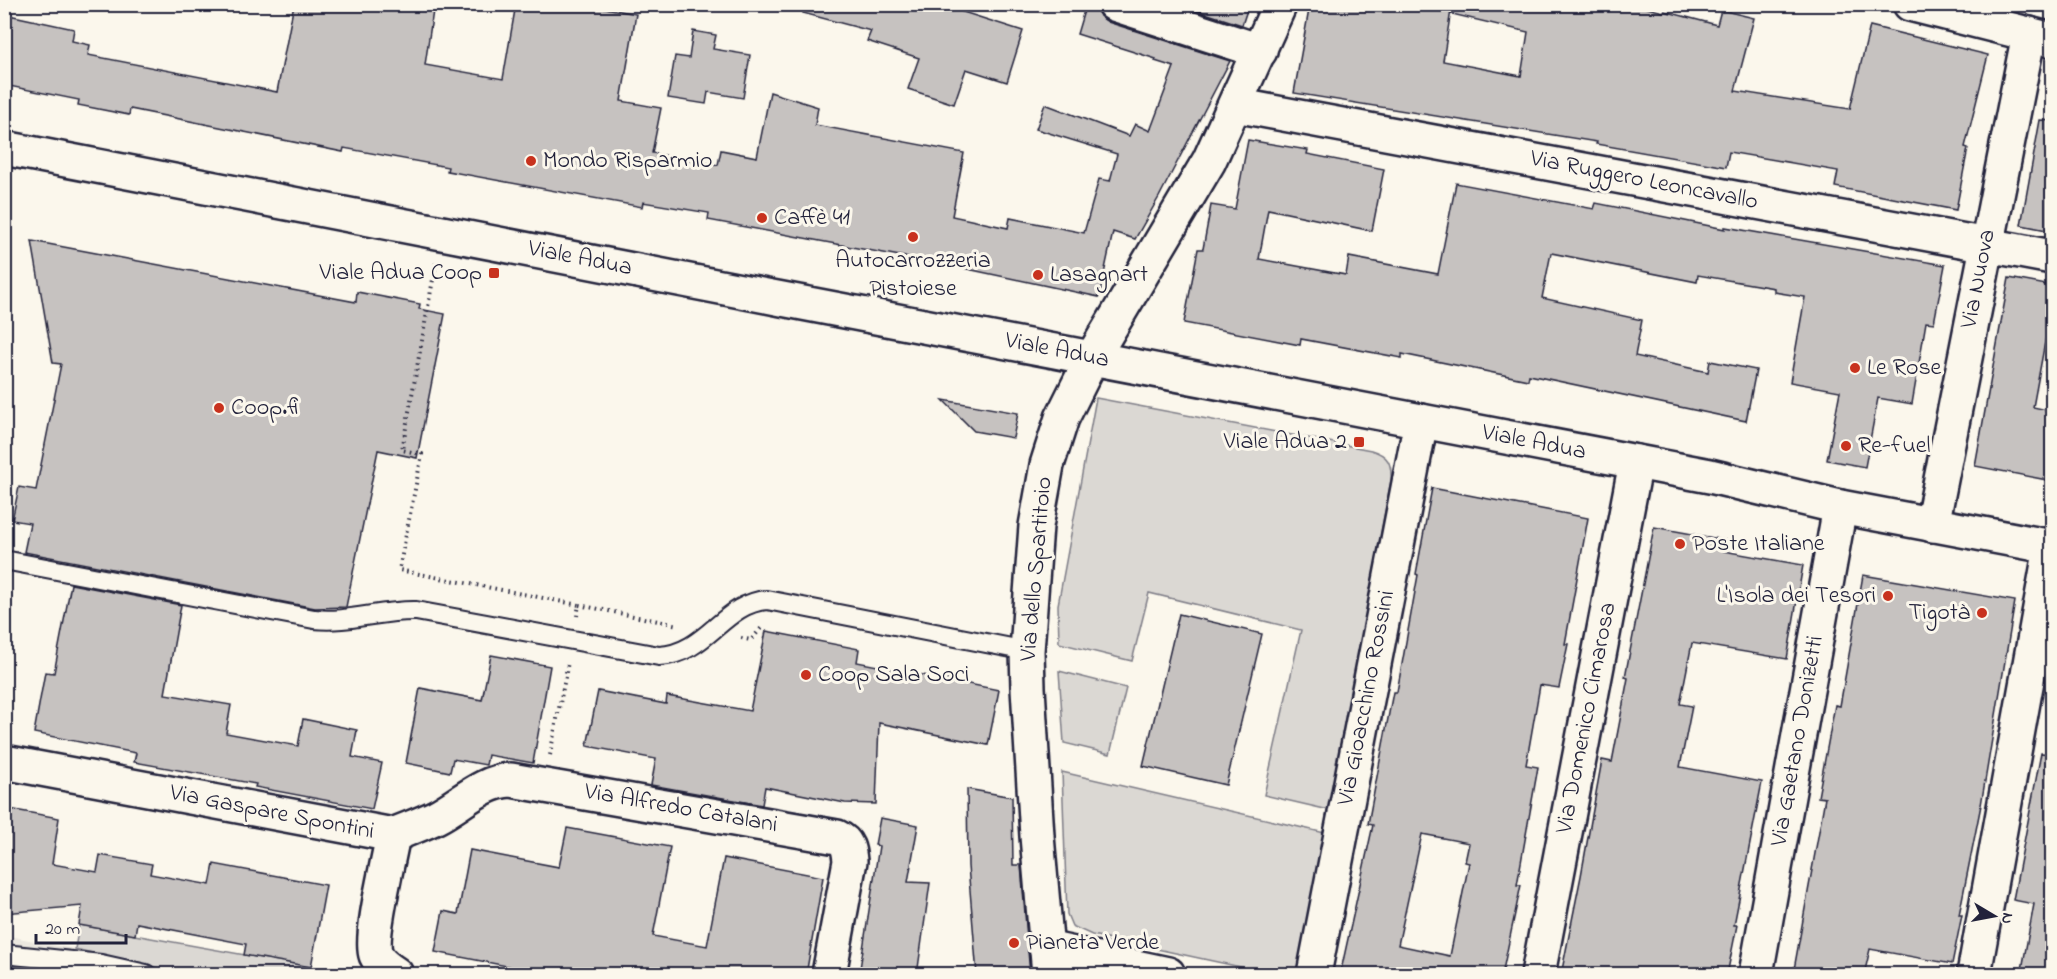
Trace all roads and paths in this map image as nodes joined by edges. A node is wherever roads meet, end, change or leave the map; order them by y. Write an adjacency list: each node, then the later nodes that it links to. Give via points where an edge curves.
1 (1114, 4): 5 (street)
2 (1280, 4): 5 (street, Via dello Spartitoio)
3 (1910, 4): 4 (street)
4 (2041, 37): 11 (street, Via Nuova)
5 (1260, 51): 6 (street, Via dello Spartitoio)
6 (1235, 105): 11 (street, Via Ruggero Leoncavallo); 13 (street, Via dello Spartitoio, via 1196,185)
7 (4, 148): 8 (street, Viale Adua)
8 (61, 159): 9 (street, Viale Adua); 10 (street, Viale Adua)
9 (4, 166)
10 (442, 233): 13 (street, Viale Adua); 20 (path, via 402,450 422,454 399,570)
11 (1986, 244): 12 (street, Via Ruggero Leoncavallo); 17 (street, Via Nuova)
12 (2052, 257)
13 (1092, 358): 14 (street, Viale Adua); 24 (street, Via dello Spartitoio, via 1062,418 1047,465 1036,526)
14 (1421, 422): 15 (street, Viale Adua); 34 (street, Via Gioacchino Rossini)
15 (1636, 462): 16 (street, Viale Adua); 35 (street, Via Domenico Cimarosa)
16 (1840, 507): 17 (street, Viale Adua); 36 (street, Via Gaetano Donizetti)
17 (1932, 525): 18 (street, Viale Adua)
18 (2052, 547): 37 (street)
19 (4, 560): 23 (lane, via 314,619 416,611)
20 (579, 605): 22 (path); 23 (path)
21 (763, 626): 22 (path, via 751,640)
22 (711, 632): 23 (lane, via 690,648 669,656); 24 (lane, via 745,605 767,600)
23 (572, 641): 26 (path)
24 (1028, 651): 29 (street, Via dello Spartitoio)
25 (4, 762): 27 (street, Via Gaspare Spontini)
26 (544, 785): 27 (street, Via Alfredo Catalani, via 500,780 435,818); 32 (street, Via Alfredo Catalani, via 843,840 850,851 850,861)
27 (393, 835): 31 (street, Via Gaspare Spontini, via 374,948 382,964)
28 (4, 954): 30 (lane, via 101,964)
29 (1047, 961): 33 (street)
30 (145, 974)
31 (396, 975)
32 (830, 975)
33 (1168, 975)
34 (1314, 975)
35 (1538, 975)
36 (1756, 975)
37 (1974, 975)

